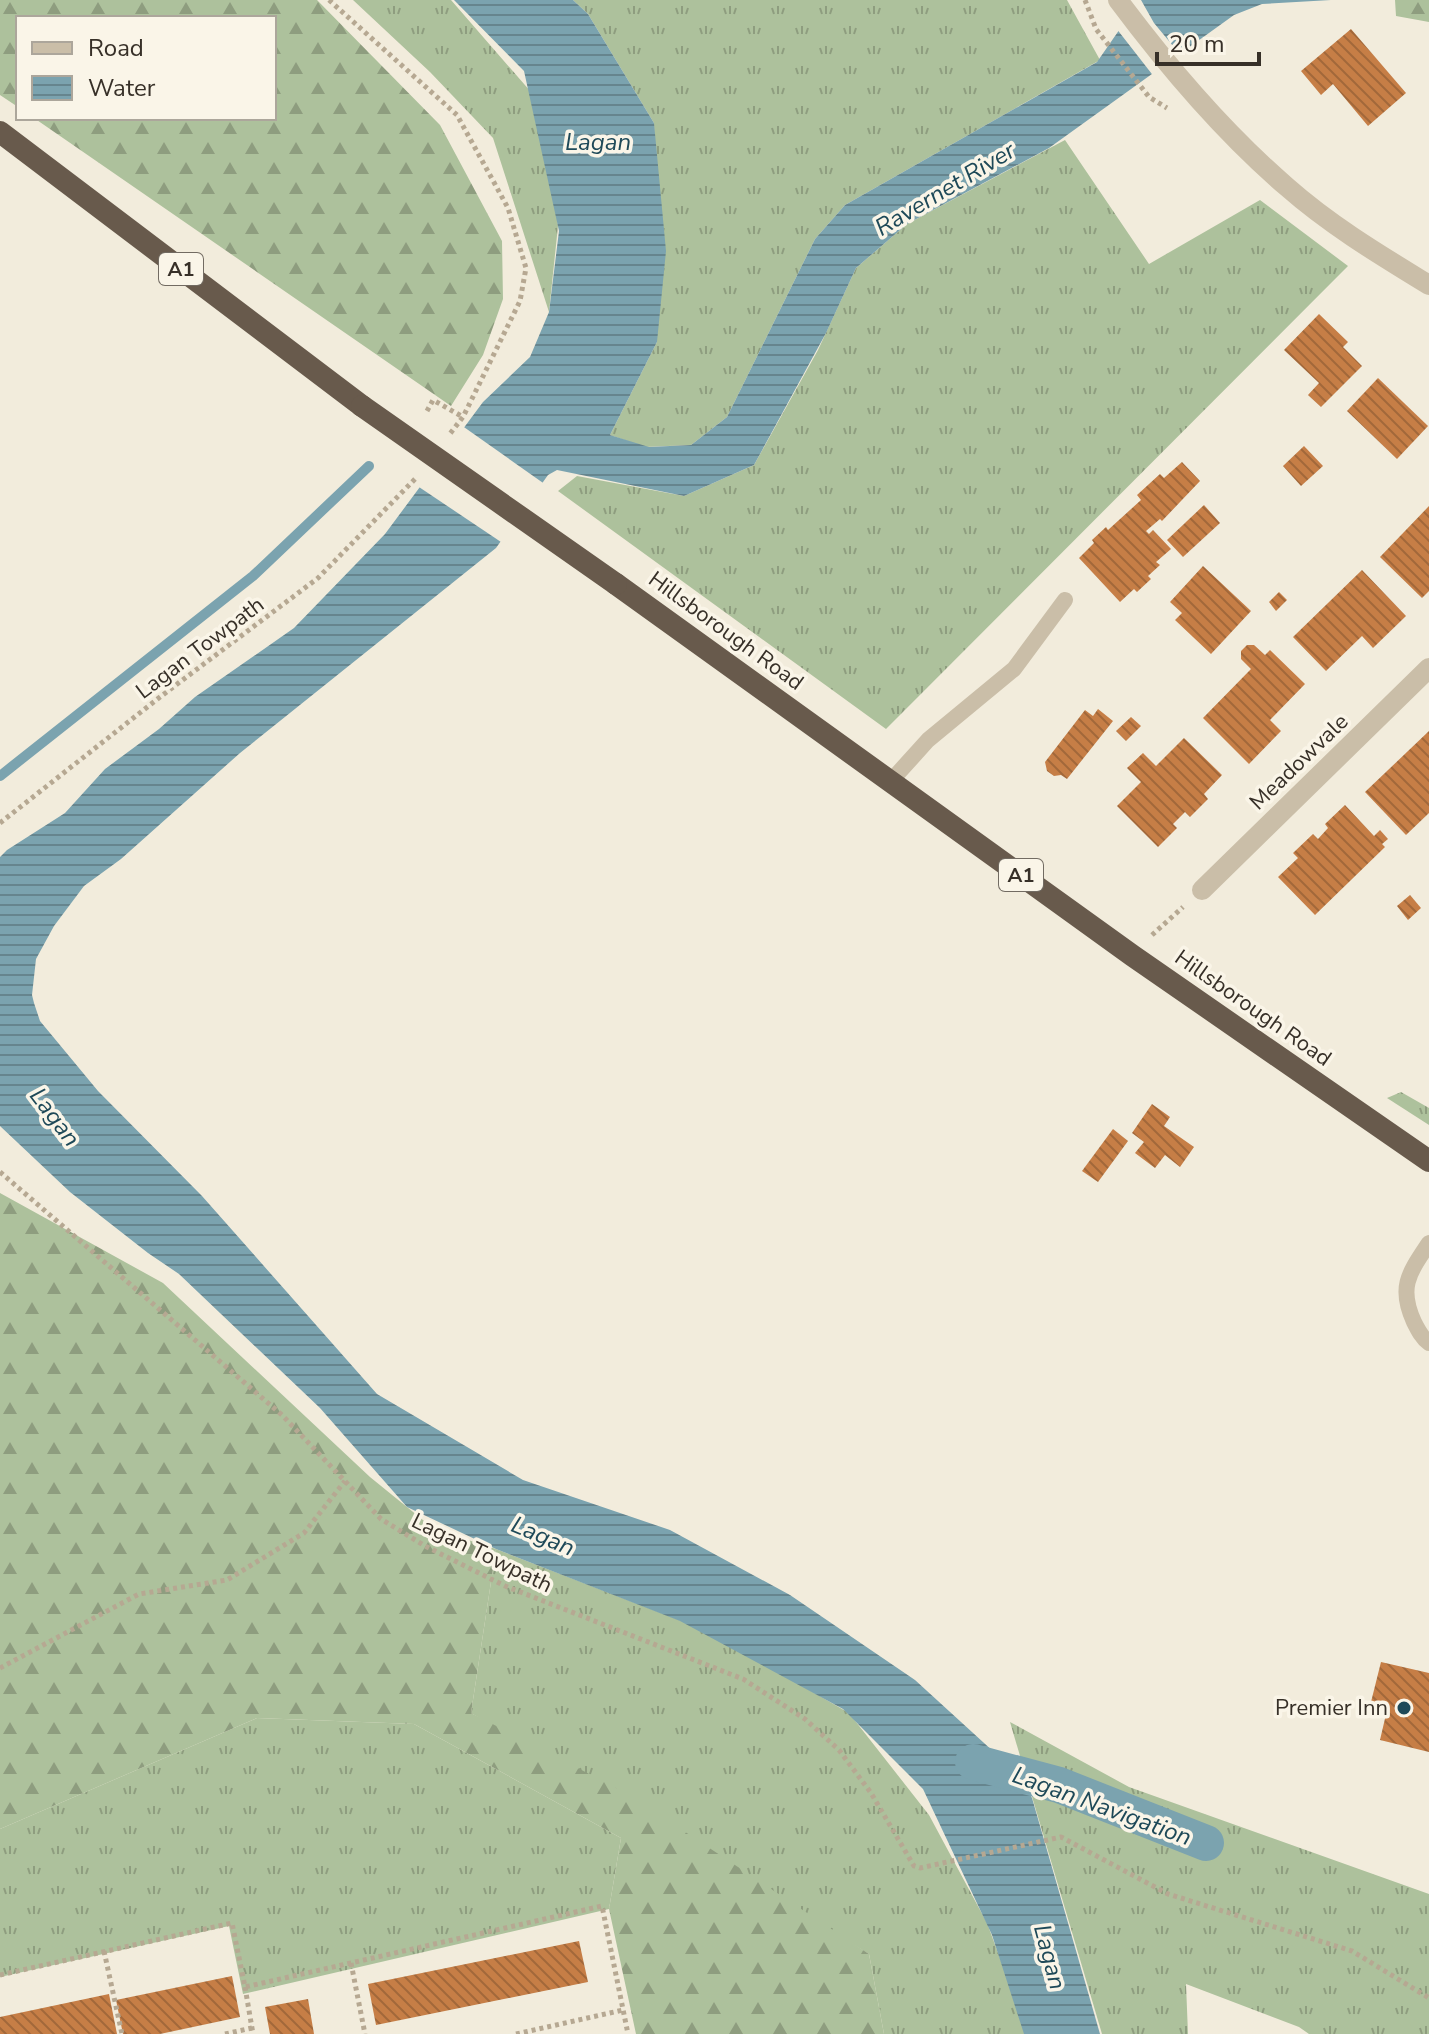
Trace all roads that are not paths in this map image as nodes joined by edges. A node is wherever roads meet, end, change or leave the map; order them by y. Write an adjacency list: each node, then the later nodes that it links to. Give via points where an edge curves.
1 (1118, 0): 3 (street, via 1192,92 1288,188 1357,241)
2 (0, 132): 6 (highway, Hillsborough Road / A1, bridge, via 362,406)
3 (1429, 285)
4 (1065, 600): 6 (lane, via 1014,669 928,740)
5 (1429, 668): 7 (street, Meadowvale)
6 (891, 781): 8 (highway, Hillsborough Road / A1)
7 (1202, 890)
8 (1429, 1161)
9 (1429, 1243): 10 (lane, via 1411,1270 1405,1302)
10 (1429, 1343)

